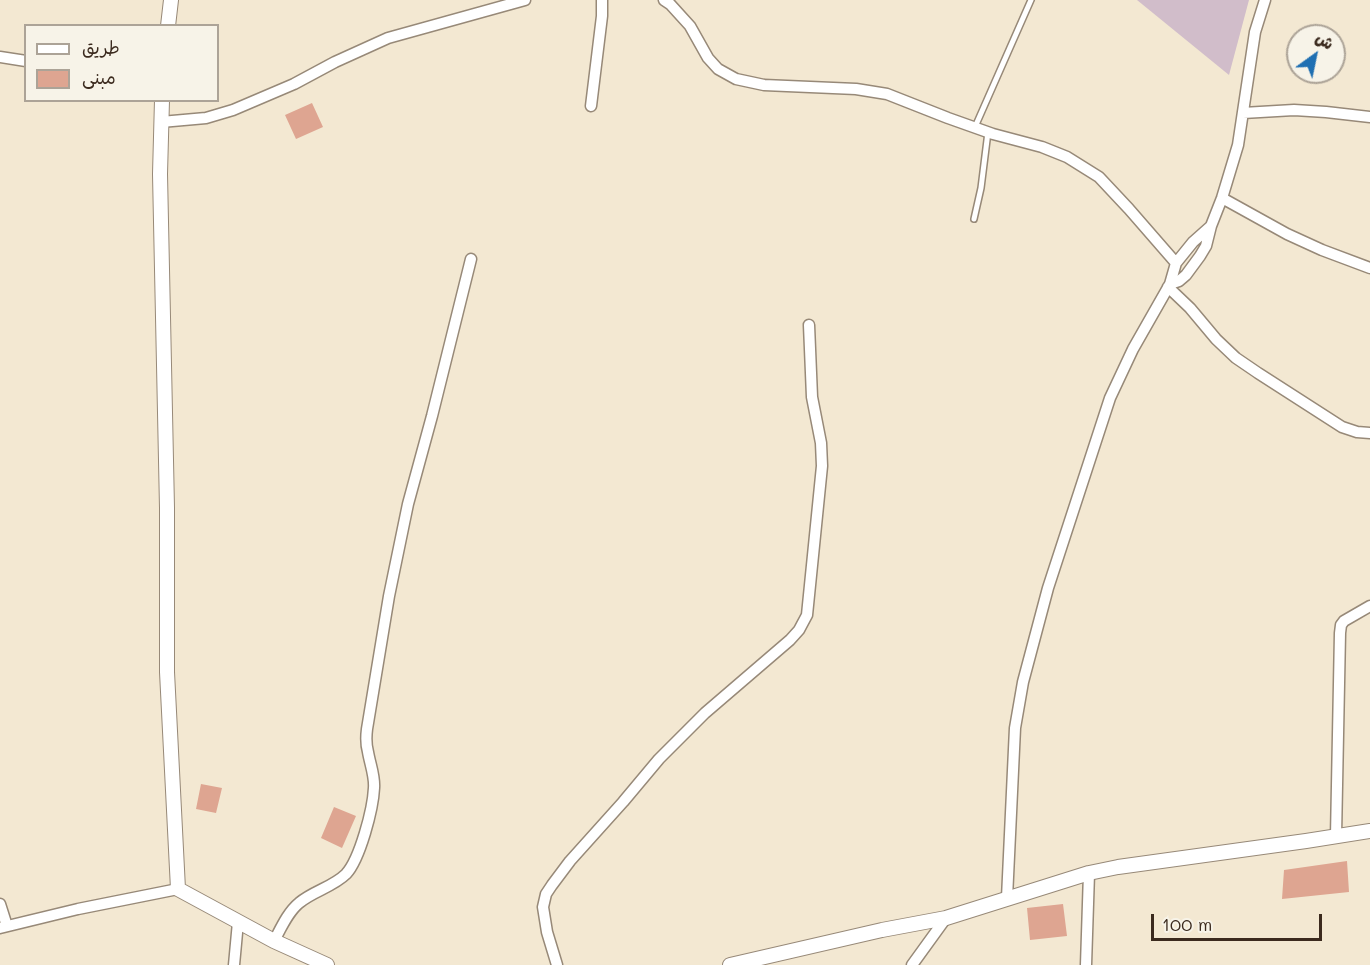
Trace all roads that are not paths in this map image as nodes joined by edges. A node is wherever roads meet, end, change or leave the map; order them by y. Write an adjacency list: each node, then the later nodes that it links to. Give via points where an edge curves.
1 (171, 0): 7 (street)
2 (525, 0): 14 (street, via 388,38 233,110 206,118)
3 (602, 0): 11 (street)
4 (664, 0): 15 (street, via 690,26 718,69 736,79 764,85 887,94)
5 (1031, 0): 15 (lane)
6 (1264, 0): 12 (street, via 1255,32)
7 (168, 24)
8 (0, 57): 9 (street)
9 (24, 61)
10 (162, 102): 14 (street)
11 (591, 106)
12 (1243, 113): 13 (street, via 1294,110); 17 (street)
13 (1370, 117)
14 (161, 122): 30 (street, via 167,672)
15 (975, 127): 16 (street)
16 (988, 132): 18 (lane); 21 (street, via 1067,157 1099,177)
17 (1222, 198): 19 (street); 22 (street, via 1287,234)
18 (974, 219)
19 (1210, 226): 21 (street); 23 (street, via 1206,246 1194,266)
20 (471, 259): 36 (street, via 408,504 389,596 367,729 374,787 370,816 354,861 345,874 299,903)
21 (1176, 263): 23 (street)
22 (1370, 268)
23 (1169, 285): 25 (street, via 1236,358 1342,427); 31 (street, via 1110,398 1032,646 1015,729)
24 (808, 325): 39 (street, via 812,397 822,466 807,615 790,640 705,713 659,759 552,885 543,907)
25 (1370, 433)
26 (1370, 606): 28 (street, via 1341,625)
27 (1370, 831): 28 (street)
28 (1336, 836): 29 (street)
29 (1089, 873): 31 (street); 42 (street)
30 (178, 889): 34 (street); 35 (street)
31 (1007, 898): 33 (street)
32 (0, 904): 35 (street)
33 (946, 918): 40 (street); 41 (street)
34 (238, 922): 36 (street); 37 (street)
35 (3, 927)
36 (274, 941): 38 (street)
37 (234, 965)
38 (327, 965)
39 (557, 965)
40 (730, 965)
41 (912, 965)
42 (1086, 965)

